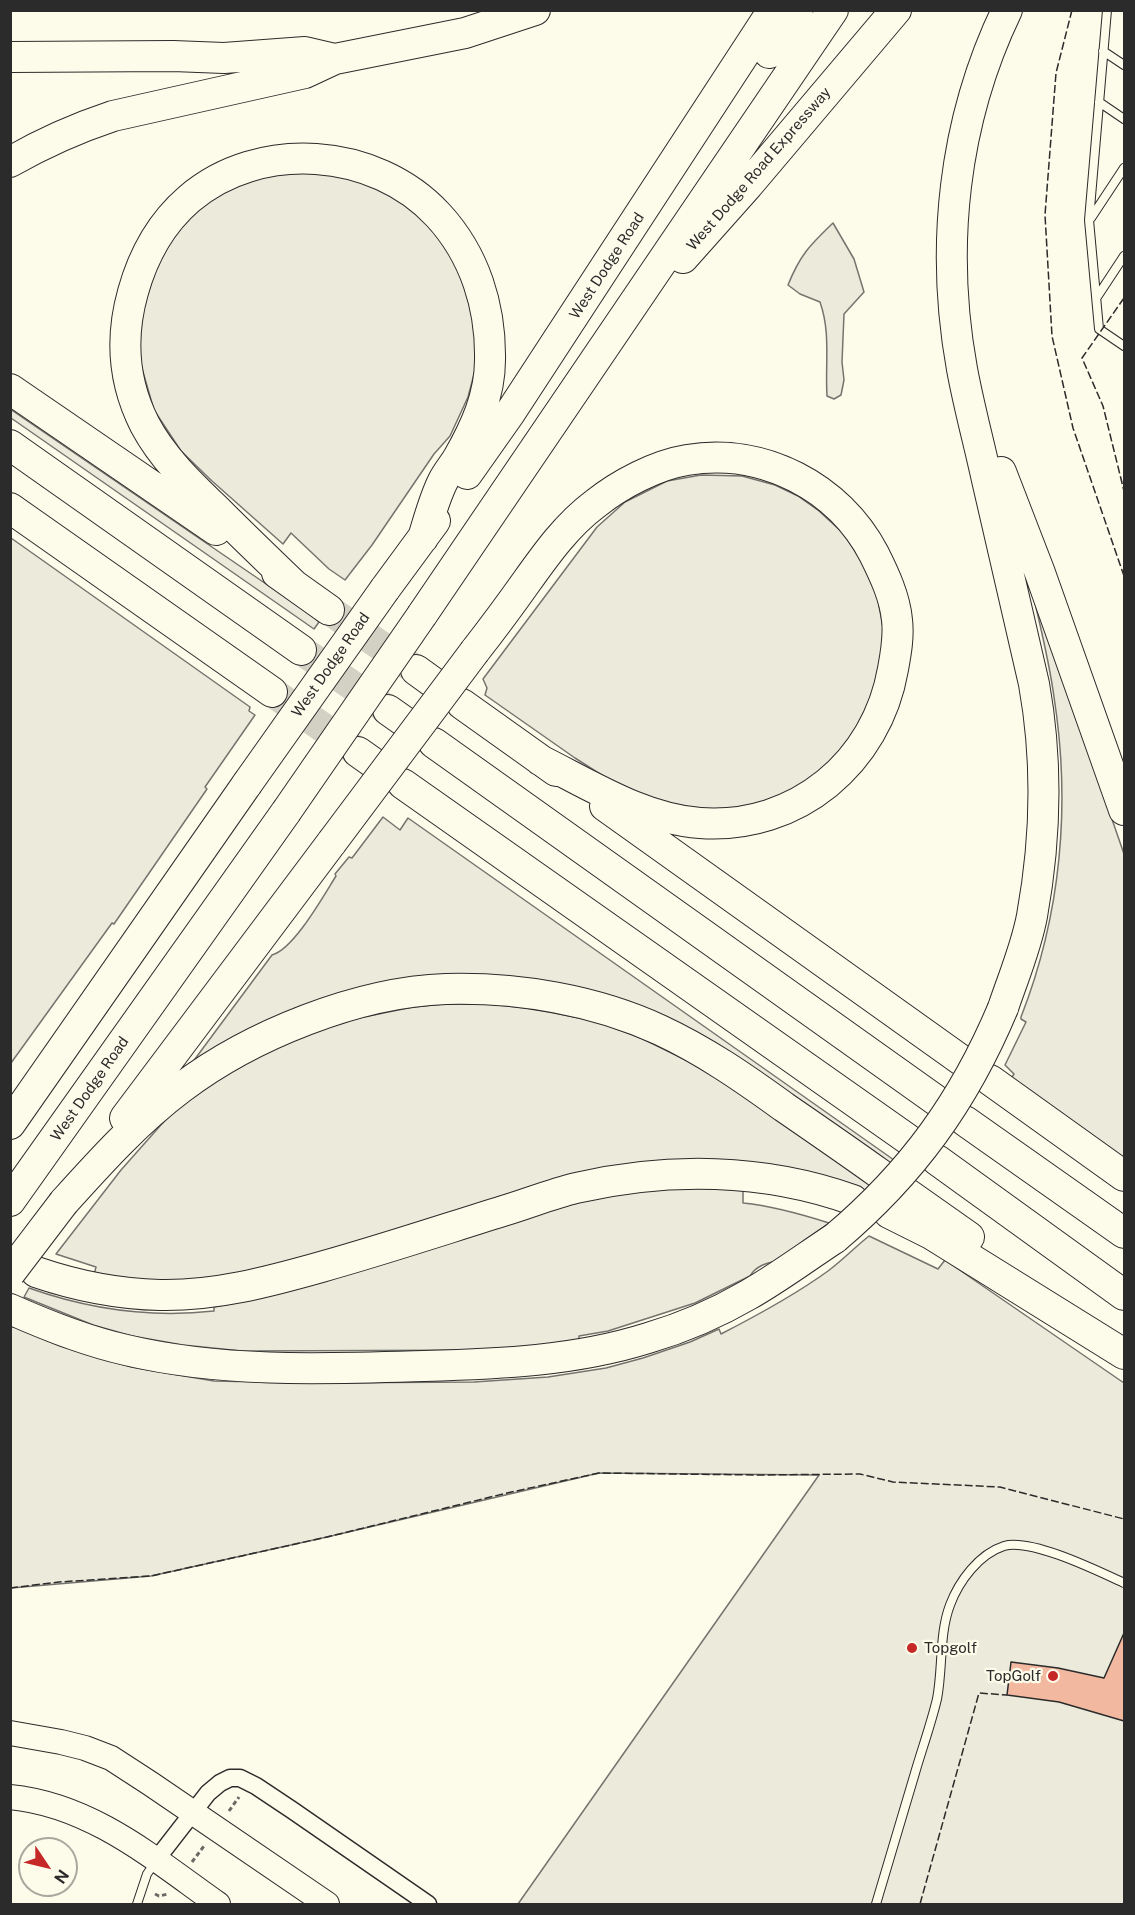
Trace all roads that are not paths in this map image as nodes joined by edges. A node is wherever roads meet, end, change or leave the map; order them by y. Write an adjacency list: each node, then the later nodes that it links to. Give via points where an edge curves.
1 (535, 10): 10 (highway, via 465,33)
2 (773, 10): 16 (highway)
3 (798, 10): 16 (highway, via 701,150)
4 (833, 10): 20 (highway)
5 (1007, 10): 22 (highway, via 983,68 966,126 956,184 952,288)
6 (1107, 10): 8 (lane)
7 (890, 17): 20 (highway, West Dodge Road Expressway, via 696,244)
8 (1103, 51): 11 (lane); 12 (lane)
9 (10, 57): 10 (highway, via 224,58 305,52)
10 (335, 59): 14 (highway, via 305,73 113,116)
11 (1125, 65)
12 (1099, 102): 13 (lane); 17 (lane)
13 (1125, 119)
14 (10, 162)
15 (1125, 168): 17 (lane)
16 (647, 204): 26 (highway, West Dodge Road)
17 (1089, 220): 19 (lane)
18 (1125, 256): 19 (lane)
19 (1096, 297): 21 (lane, via 1099,329)
20 (620, 325): 45 (highway, West Dodge Road, bridge, via 286,812)
21 (1125, 346)
22 (962, 370): 35 (highway); 52 (highway, bridge, via 1040,716 1045,797 1042,837 1032,918 993,1031 967,1082 923,1148 874,1203 835,1238 749,1295 648,1339 544,1360 368,1368 205,1363 98,1343)
23 (10, 389): 27 (highway)
24 (10, 445): 29 (highway)
25 (10, 508): 30 (highway)
26 (423, 538): 27 (highway, via 443,480 457,460 485,400 489,329 484,296 471,263 438,214 375,172 324,159 295,158 240,170 189,199 151,245 128,310 124,341 127,370 145,424 164,455); 40 (highway, West Dodge Road, bridge)
27 (294, 585): 28 (highway)
28 (329, 610)
29 (301, 650)
30 (272, 692)
31 (462, 704): 33 (highway)
32 (434, 743): 38 (highway)
33 (540, 760): 36 (highway); 47 (highway, bridge, via 640,809 699,823 732,823 765,816 819,790 844,769 880,717 897,649 897,619 890,590 855,522 797,477 770,466 717,458 687,460 633,479 595,504 554,545)
34 (403, 784): 41 (highway)
35 (1125, 810)
36 (961, 1060)
37 (990, 1080): 44 (highway)
38 (937, 1101)
39 (965, 1121): 49 (highway)
40 (10, 1124)
41 (909, 1140)
42 (937, 1160): 51 (highway)
43 (880, 1174): 47 (highway, via 734,1071 658,1029 540,995 445,989 400,994 345,1008 287,1027 219,1062 141,1121)
44 (1125, 1176)
45 (18, 1191)
46 (853, 1200): 50 (highway, via 763,1177 675,1174 628,1178 575,1188 351,1259 222,1291 126,1293)
47 (64, 1202): 50 (highway, bridge)
48 (898, 1203): 53 (highway, via 931,1234)
49 (1125, 1233)
50 (23, 1273)
51 (1125, 1295)
52 (10, 1309)
53 (1125, 1353)
54 (1125, 1583): 63 (lane, via 1068,1559 1018,1545 995,1549 963,1580 949,1607 937,1697)
55 (10, 1733): 57 (main road, via 62,1742 103,1755)
56 (10, 1797): 58 (main road, via 32,1799 74,1812 111,1830)
57 (192, 1813): 58 (street); 61 (main road); 62 (street, via 220,1783 240,1778)
58 (156, 1860): 59 (lane); 60 (main road)
59 (137, 1905)
60 (218, 1905)
61 (327, 1905)
62 (428, 1905)
63 (876, 1905)

